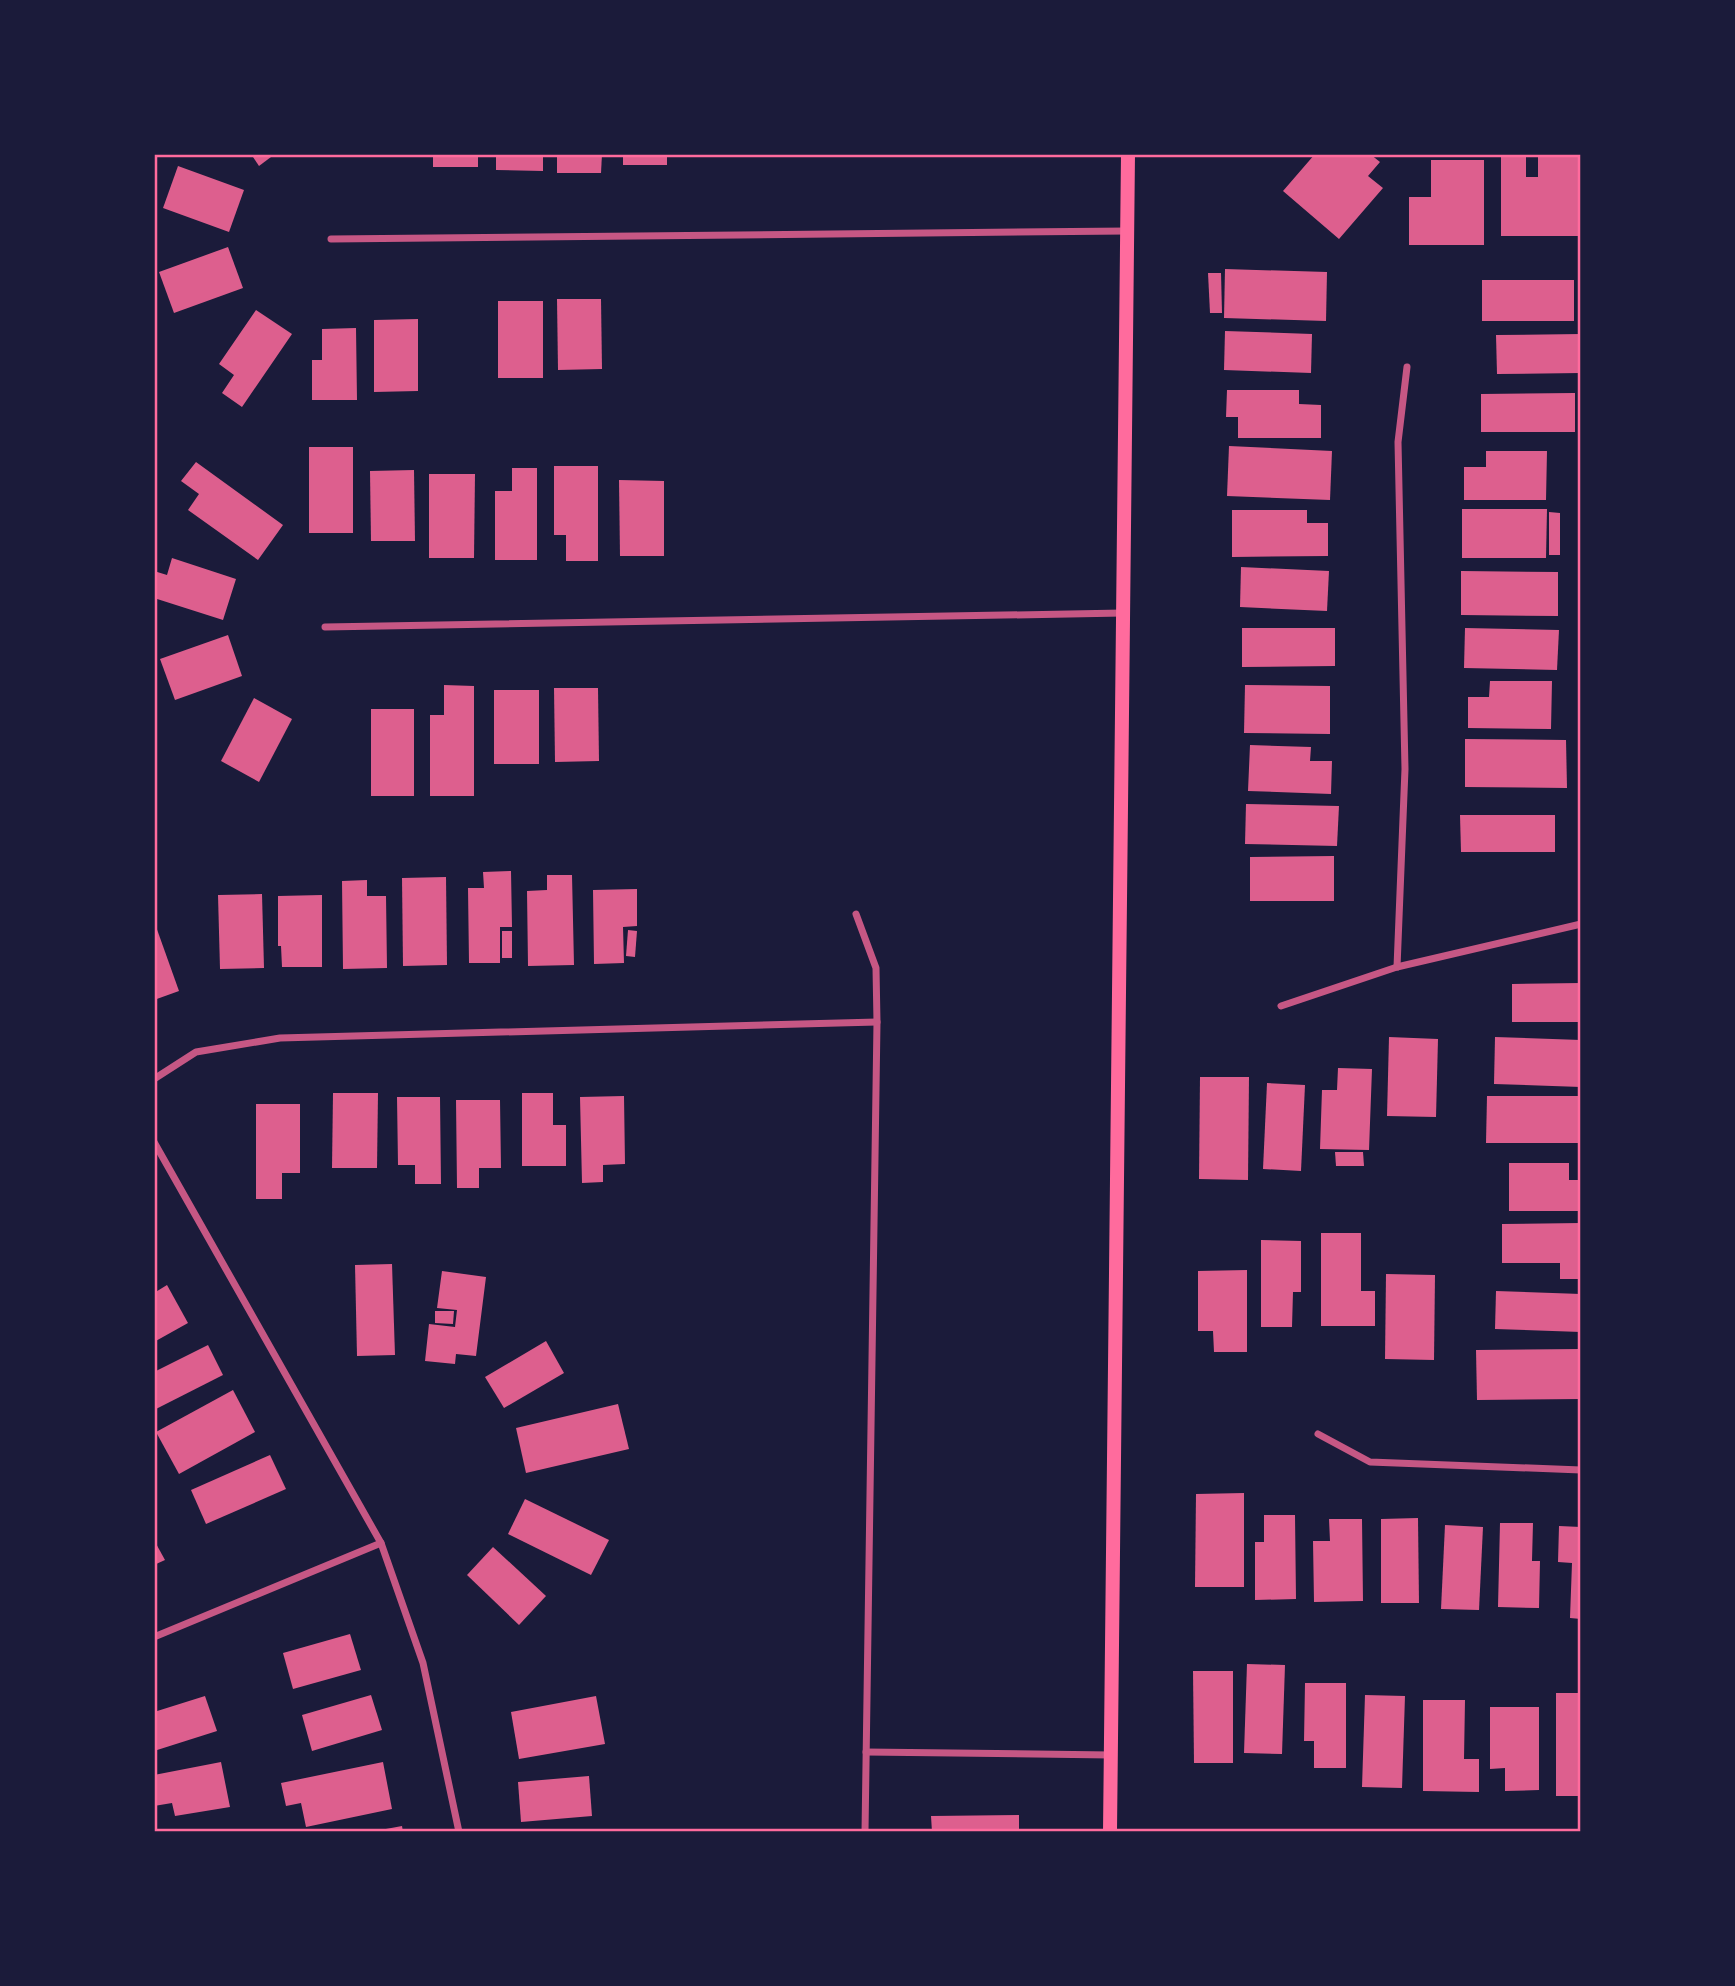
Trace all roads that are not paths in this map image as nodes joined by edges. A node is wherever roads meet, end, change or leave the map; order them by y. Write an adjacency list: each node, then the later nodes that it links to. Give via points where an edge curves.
1 (1128, 154): 2 (main road)
2 (1127, 231): 3 (street); 5 (main road)
3 (331, 239)
4 (1407, 367): 9 (street, via 1398,442 1405,769)
5 (1123, 613): 6 (street); 19 (main road)
6 (325, 627)
7 (856, 914): 11 (street, via 876,968)
8 (1581, 924): 9 (street)
9 (1397, 967): 10 (street)
10 (1281, 1006)
11 (877, 1022): 12 (street, via 280,1038 196,1052); 18 (street)
12 (154, 1079)
13 (154, 1142): 16 (street)
14 (1318, 1434): 15 (street, via 1370,1462)
15 (1581, 1470)
16 (381, 1543): 17 (street); 20 (street, via 423,1663)
17 (154, 1637)
18 (866, 1752): 19 (street); 21 (street)
19 (1111, 1755): 22 (main road)
20 (459, 1832)
21 (865, 1832)
22 (1110, 1832)

